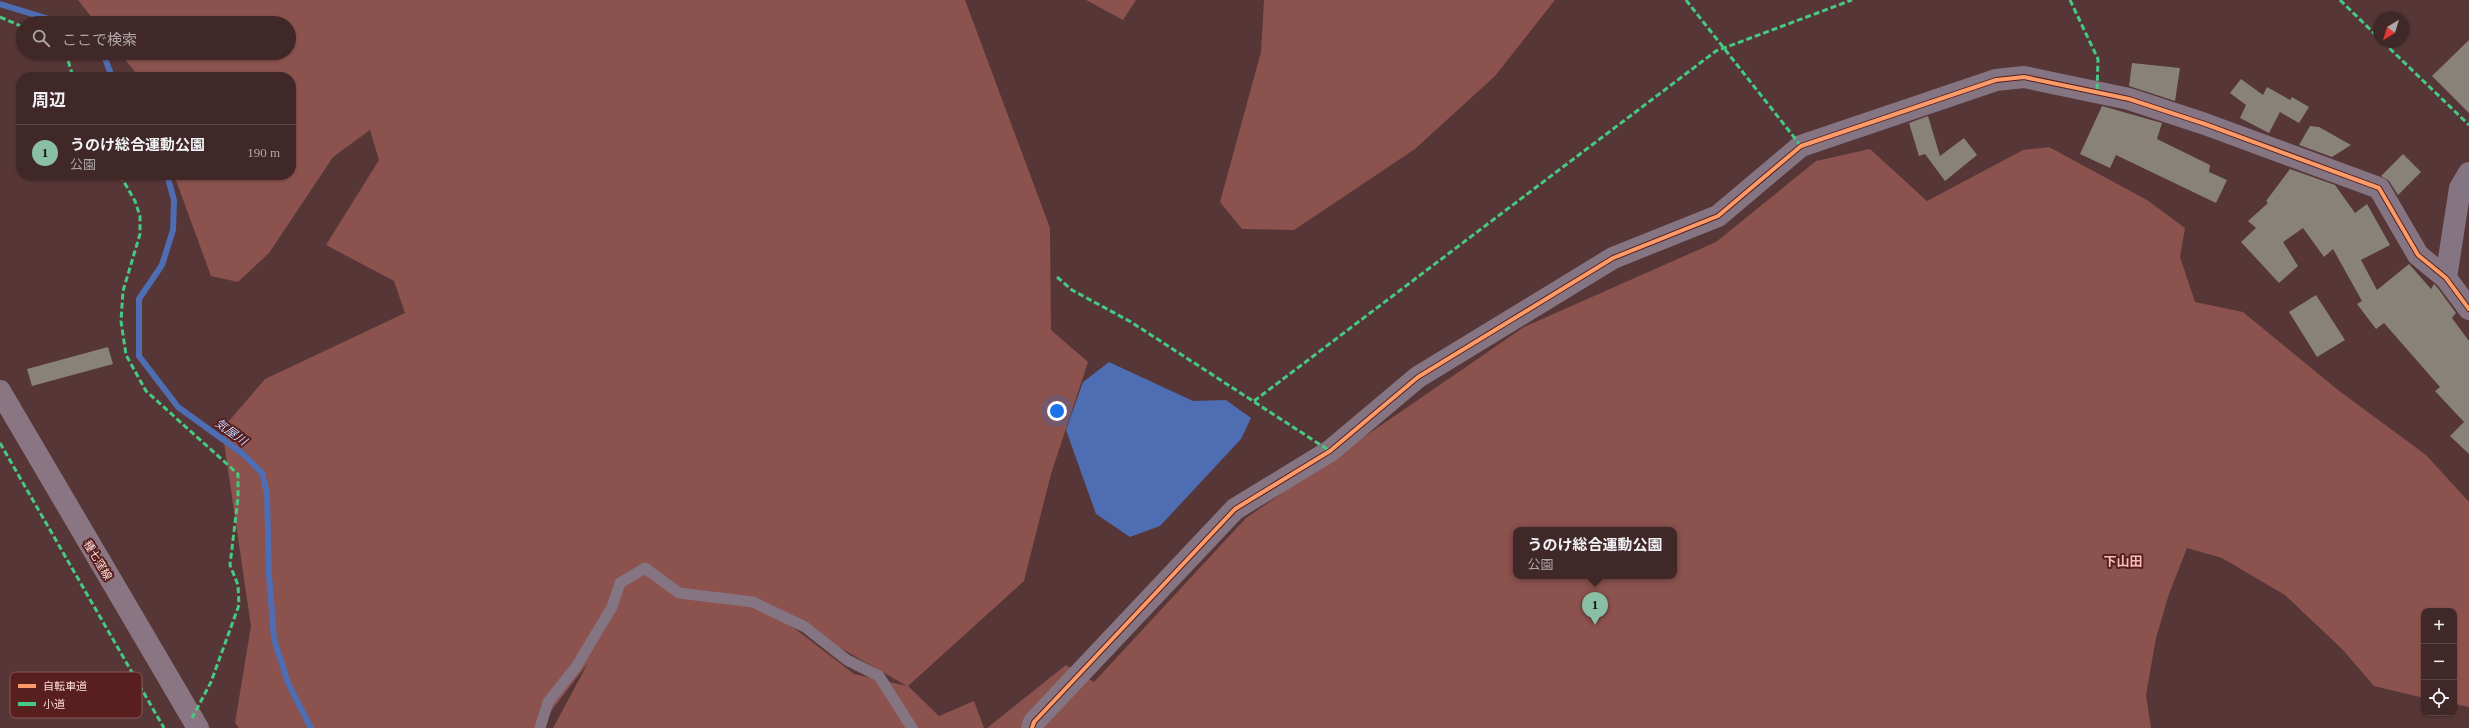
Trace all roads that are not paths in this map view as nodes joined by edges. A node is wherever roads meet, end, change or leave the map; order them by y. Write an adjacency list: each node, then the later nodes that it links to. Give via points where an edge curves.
1 (2469, 173): 2 (street, via 2460,188)
2 (2446, 278): 3 (street); 8 (street, via 2418,255 2379,188 2206,124 2129,99 2024,77 1996,80 1802,146 1718,216 1613,258 1418,377 1330,451 1235,508 1034,722)
3 (2469, 309)
4 (0, 391): 5 (main road, 種七窪線)
5 (198, 728)
6 (540, 728): 7 (lane, via 548,702 576,667 612,607 620,584 645,568 679,593 753,602 805,627 847,660 879,676)
7 (912, 728)
8 (1032, 728)

